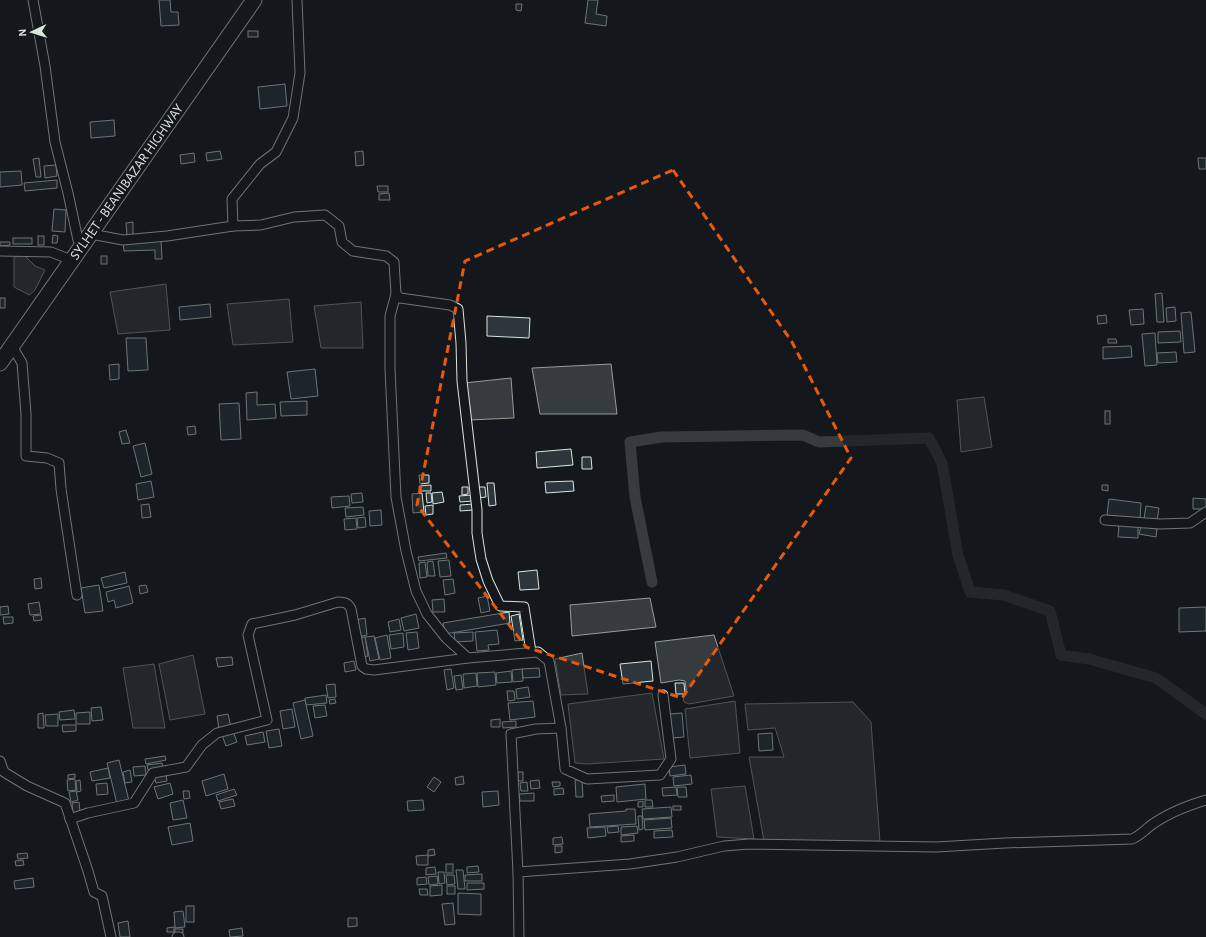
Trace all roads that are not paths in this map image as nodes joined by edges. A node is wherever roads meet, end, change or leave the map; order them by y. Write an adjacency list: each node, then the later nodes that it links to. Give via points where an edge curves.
1 (33, 0): 7 (street, via 55,142)
2 (243, 0): 7 (main road, SYLHET - BEANIBAZAR HIGHWAY)
3 (254, 0): 6 (main road, SYLHET - BEANIBAZAR HIGHWAY)
4 (297, 0): 5 (street, via 300,73 293,118 276,152 260,164 232,198)
5 (233, 226): 6 (street, via 123,240); 10 (street, via 261,225 294,217 325,215 338,226 342,242 353,251 386,256 394,262)
6 (91, 234): 11 (main road, SYLHET - BEANIBAZAR HIGHWAY)
7 (78, 240): 9 (main road, SYLHET - BEANIBAZAR HIGHWAY)
8 (0, 251): 9 (street, via 51,252)
9 (66, 258): 11 (main road, SYLHET - BEANIBAZAR HIGHWAY)
10 (396, 294): 16 (street, via 400,298 450,305 458,310 462,381 480,559 500,606 524,607); 17 (street, via 390,316 390,369 396,498 406,551 416,591 427,614 446,638)
11 (6, 348): 12 (main road, SYLHET - BEANIBAZAR HIGHWAY); 15 (street, via 22,363 26,456 47,458 59,463)
12 (0, 363)
13 (1206, 512): 14 (street, via 1190,523 1160,524)
14 (1105, 520)
15 (77, 595)
16 (531, 652): 17 (street); 19 (street, via 538,652 549,661)
17 (468, 658): 22 (street, via 405,667 366,669 362,666 351,609 343,602 252,624 248,635 267,720 217,733 202,745 186,766 152,773 134,803)
18 (663, 695): 19 (street, via 671,759 660,775 587,779 565,769)
19 (561, 728): 23 (street, via 511,734)
20 (0, 761): 22 (street, via 4,772 64,803)
21 (1206, 800): 23 (street, via 1174,811 1132,839 936,847 749,844 724,846 630,864)
22 (70, 819): 24 (street, via 94,892 102,896)
23 (518, 872): 25 (street)
24 (111, 937)
25 (519, 937)

